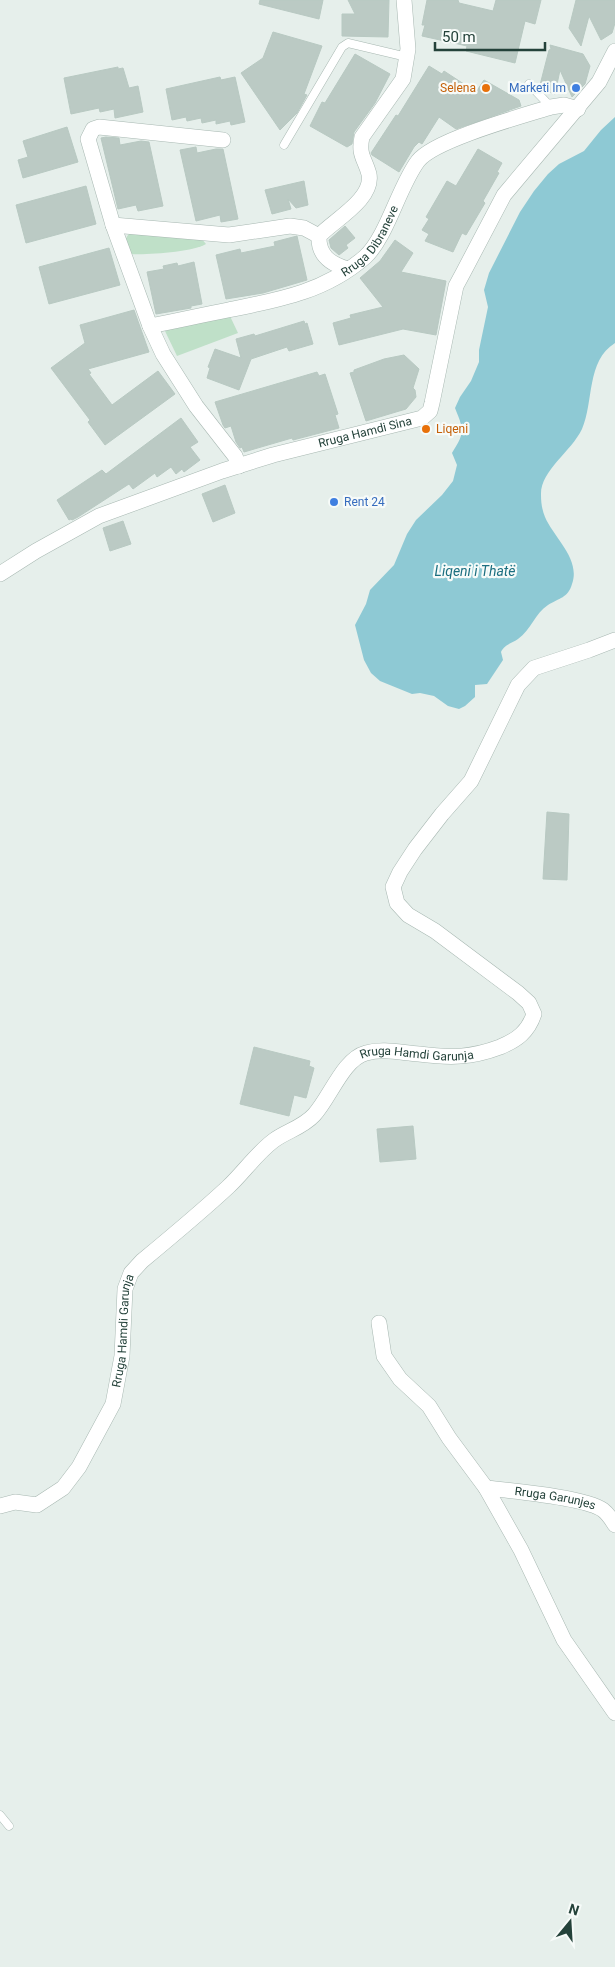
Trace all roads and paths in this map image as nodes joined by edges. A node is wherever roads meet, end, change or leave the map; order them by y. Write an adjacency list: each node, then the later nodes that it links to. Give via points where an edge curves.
1 (404, 0): 3 (street)
2 (615, 51): 6 (street, Rruga Hamdi Sina, via 599,82)
3 (407, 57): 8 (lane, via 348,42); 10 (street, via 403,79 362,137 361,157 369,183 365,194)
4 (529, 84): 5 (lane)
5 (550, 107): 6 (street, Rruga Dibraneve, via 564,105); 11 (street, Rruga Dibraneve, via 428,151 418,161 366,256)
6 (578, 109): 13 (street, Rruga Hamdi Sina, via 504,195 456,286 430,411 411,422)
7 (223, 140): 9 (street, via 93,129 88,139 89,146)
8 (284, 145)
9 (113, 225): 10 (street, via 229,235 301,226); 12 (street)
10 (319, 236): 11 (street, Rruga Dibraneve, via 323,255 336,266)
11 (348, 269): 12 (street, via 315,289 266,303)
12 (150, 326): 13 (street, via 174,374)
13 (240, 466): 14 (street, Rruga Hamdi Sina, via 99,516)
14 (0, 574)
15 (615, 640): 18 (street, Rruga Hamdi Garunja, via 534,668 518,685 472,781 415,849 393,887 397,903 408,915 435,931 529,1003 534,1014 524,1033 480,1054 457,1057 390,1051 366,1053 351,1061 314,1115 299,1128 272,1142 228,1187 131,1273 125,1289 122,1356 113,1404 98,1436 80,1468 63,1488 37,1505 15,1502)
16 (379, 1323): 17 (street, via 384,1356 400,1379 429,1406)
17 (486, 1488): 19 (street, Rruga Garunjes, via 586,1504 602,1510); 20 (street, via 521,1550 564,1640)
18 (0, 1506)
19 (615, 1526)
20 (615, 1713)
21 (0, 1815): 22 (lane)
22 (9, 1826)

